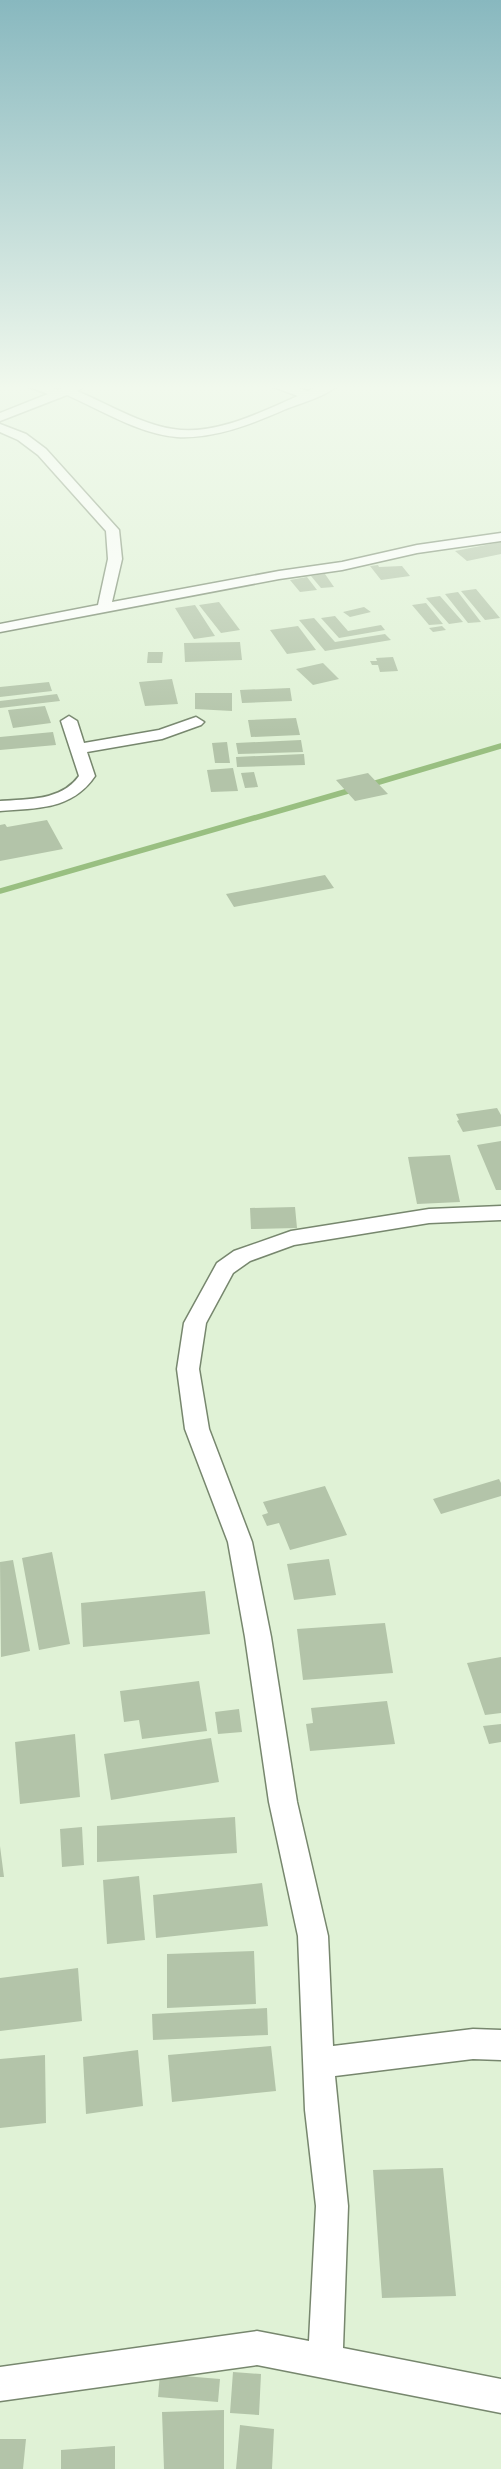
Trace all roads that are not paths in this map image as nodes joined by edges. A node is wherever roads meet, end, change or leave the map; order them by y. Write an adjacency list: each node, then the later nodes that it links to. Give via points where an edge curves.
1 (85, 500): 3 (street, via 112,530 115,559)
2 (501, 538): 3 (street, via 417,548 342,566)
3 (104, 608): 4 (street)
4 (0, 628)
5 (70, 721): 7 (street)
6 (196, 722): 7 (street, via 162,734)
7 (79, 749): 8 (street, via 87,776 81,787 54,800)
8 (0, 806)
9 (501, 1213): 11 (street, via 429,1216 291,1238 242,1256 225,1268 195,1323 188,1369 197,1429 240,1542 283,1802 312,1936)
10 (501, 2045): 11 (street, via 473,2044)
11 (319, 2063): 12 (street, via 332,2206)
12 (325, 2361): 13 (street, via 257,2348); 14 (street)
13 (0, 2384)
14 (501, 2396)

